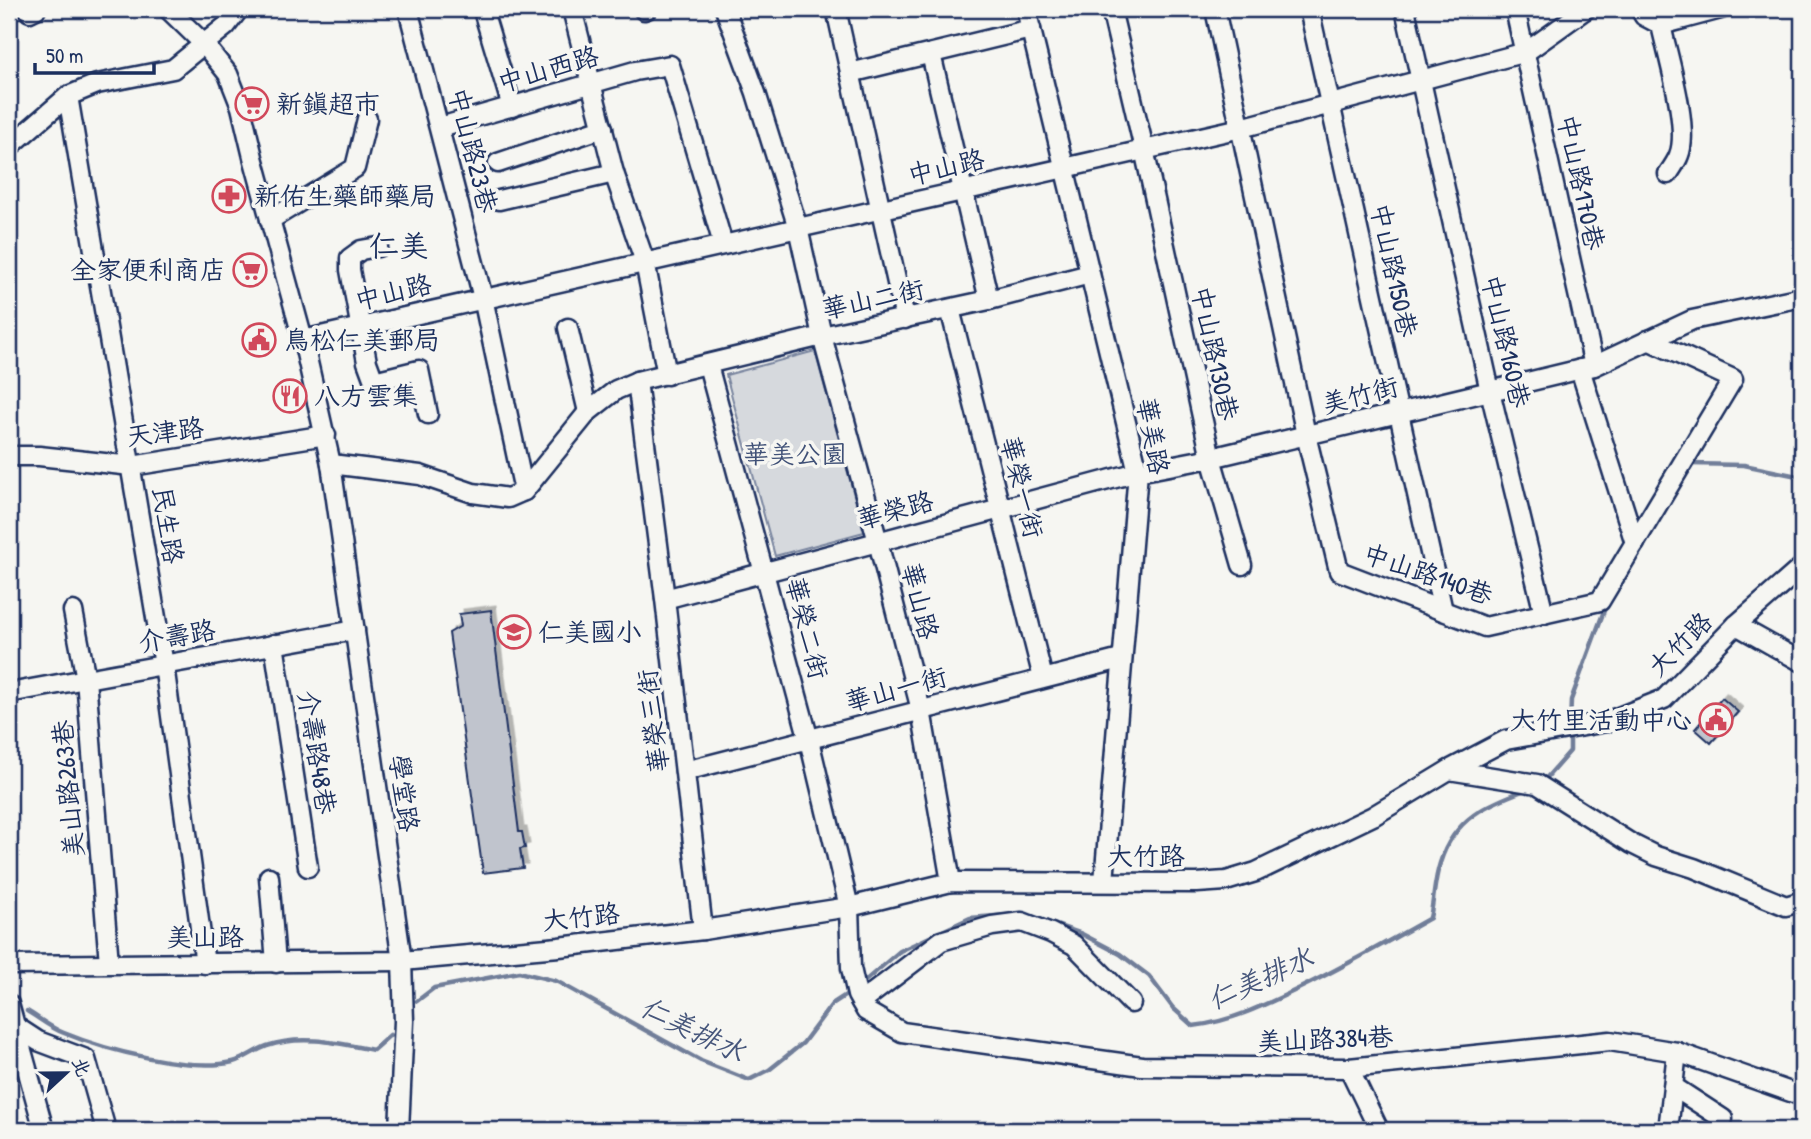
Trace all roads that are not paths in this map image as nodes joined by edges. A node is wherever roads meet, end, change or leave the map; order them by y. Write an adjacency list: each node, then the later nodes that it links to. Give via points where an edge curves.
1 (168, 9): 20 (street, 學堂路)
2 (239, 9): 20 (street)
3 (572, 9): 25 (street)
4 (836, 9): 23 (street)
5 (1026, 9): 19 (street, 華美路)
6 (1111, 9): 34 (street, 中山路130巷)
7 (1215, 9): 32 (street, 中山路140巷)
8 (1309, 9): 27 (street, 中山路150巷)
9 (1405, 9): 24 (street, 中山路160巷)
10 (1515, 9): 21 (street, 中山路170巷)
11 (1586, 9): 21 (street, 中山路)
12 (1640, 9): 18 (street)
13 (1721, 9): 17 (street)
14 (730, 10): 43 (street, 華山路)
15 (410, 12): 30 (street, 中山路23巷)
16 (484, 14): 28 (street)
17 (1680, 14): 18 (street)
18 (1661, 25): 38 (street, via 1681,126 1680,153)
19 (1031, 29): 22 (street); 36 (street, 華美路)
20 (204, 44): 26 (street, via 173,69 97,84); 42 (street, 學堂路, via 228,74 241,107)
21 (1526, 52): 24 (street, 中山路); 59 (street, 中山路170巷)
22 (931, 54): 23 (street); 39 (street)
23 (850, 73): 41 (street)
24 (1422, 80): 27 (street, 中山路); 62 (street, 中山路160巷)
25 (593, 85): 28 (street, 中山西路); 31 (street); 44 (street, 中山西路, via 670,65)
26 (68, 96): 33 (street); 71 (street, 民生路)
27 (1331, 104): 32 (street, 中山路); 64 (street, 中山路150巷)
28 (512, 107): 30 (street, 中山西路)
29 (367, 119): 42 (street, via 355,168)
30 (440, 127): 48 (street, 中山路23巷)
31 (603, 128): 35 (street); 37 (street)
32 (1241, 128): 34 (street, 中山路); 67 (street, 中山路140巷)
33 (9, 147)
34 (1144, 149): 36 (street, 中山路); 69 (street, 中山路130巷)
35 (498, 163)
36 (1064, 167): 39 (street, 中山路); 47 (street, 華美路)
37 (614, 173): 40 (street); 46 (street)
38 (1668, 174)
39 (965, 190): 41 (street, 中山路); 50 (street)
40 (499, 200)
41 (881, 208): 43 (street, 中山路); 52 (street)
42 (270, 220): 56 (street, 學堂路)
43 (799, 228): 44 (street, 中山路); 55 (street, 華山路)
44 (723, 244): 46 (street, 中山路)
45 (378, 247): 53 (street, via 349,258)
46 (645, 262): 48 (street, 中山路); 60 (street)
47 (1090, 274): 50 (street, 華山二街); 72 (street, 華美路)
48 (483, 298): 53 (street, 中山路); 73 (street, 中山路23巷)
49 (1802, 298): 57 (street, 美竹街, via 1692,320)
50 (989, 300): 51 (street, 華山二街)
51 (950, 309): 52 (street, 華山二街); 74 (street, 華榮一街)
52 (905, 319): 55 (street, 華山二街)
53 (362, 326): 56 (street, 中山路); 65 (street, via 374,381 419,370)
54 (568, 328): 63 (street)
55 (822, 336): 58 (street, 華山二街); 75 (street, 華山路)
56 (303, 340): 66 (street, 學堂路)
57 (1648, 340): 59 (street, 美竹街); 76 (street, 中山路140巷, via 1733,379)
58 (708, 365): 60 (street, 華山二街); 79 (street, 華榮二街)
59 (1587, 368): 62 (street, 美竹街); 76 (street, 中山路170巷)
60 (667, 375): 61 (street, 華山二街)
61 (637, 382): 63 (street, 華山二街, via 616,390); 80 (street, 華榮三街)
62 (1490, 391): 64 (street, 美竹街); 83 (street, 中山路160巷)
63 (588, 412): 73 (street, 華山二街)
64 (1398, 413): 67 (street, 美竹街); 82 (street, 中山路150巷)
65 (428, 414)
66 (326, 435): 70 (street, 學堂路); 71 (street, 天津路)
67 (1306, 435): 69 (street, 美竹街); 82 (street, 中山路140巷, via 1339,570)
68 (9, 456): 71 (street, 天津路)
69 (1210, 458): 72 (street, 美竹街); 77 (street, 中山路130巷)
70 (331, 464): 73 (street, via 420,475 473,494 508,498); 85 (street, 學堂路)
71 (132, 466): 89 (street, 民生路)
72 (1138, 472): 74 (street, 華榮路); 87 (street, 華美路)
73 (524, 491)
74 (1000, 509): 75 (street, 華榮路); 90 (street, 華榮一街)
75 (878, 541): 79 (street, 華榮路); 93 (street, 華山路)
76 (1635, 543): 83 (street, 中山路140巷, via 1600,601)
77 (1242, 565)
78 (1802, 567): 84 (street, 大竹路)
79 (766, 572): 80 (street, 華榮路); 94 (street, 華榮二街)
80 (665, 599): 96 (street, 華榮三街)
81 (73, 611): 91 (street, 美山路263巷)
82 (1443, 611): 83 (street, 中山路140巷, via 1485,627)
83 (1544, 614)
84 (1736, 625): 88 (street); 95 (street, 大竹路, via 1664,698 1606,722 1506,740)
85 (355, 629): 86 (street, 介壽路); 104 (street, 學堂路)
86 (274, 644): 89 (street, 介壽路); 97 (street, 介壽路48巷)
87 (1121, 659): 90 (street, 華山一街); 100 (street, 華美路)
88 (1802, 663)
89 (164, 665): 91 (street, 介壽路); 107 (street, 民生路)
90 (1042, 678): 93 (street, 華山一街)
91 (86, 679): 92 (street, 介壽路); 105 (street, 美山路263巷)
92 (9, 693)
93 (921, 710): 94 (street, 華山一街); 99 (street, 華山路)
94 (809, 740): 96 (street, 華山一街); 102 (street, 華榮二街)
95 (1449, 770): 100 (street, 大竹路, via 1373,816 1256,872 1217,882); 101 (street, via 1537,784 1656,856 1786,906)
96 (685, 771): 103 (street, 華榮三街)
97 (308, 867)
98 (269, 877): 106 (street)
99 (951, 882): 100 (street, 大竹路); 102 (street, 大竹路)
100 (1104, 882)
101 (1802, 901)
102 (849, 906): 103 (street, 大竹路); 109 (street, 華榮二街, via 851,968)
103 (703, 930): 104 (street, 大竹路)
104 (402, 961): 106 (street, 美山路); 120 (street, 學堂路)
105 (109, 963): 107 (street, 美山路); 108 (street, 美山路)
106 (276, 963): 107 (street, 美山路)
107 (205, 964)
108 (9, 965)
109 (859, 999): 110 (street, via 941,941 1022,922 1074,945); 114 (street, 美山路384巷, via 866,1011 902,1032 1142,1066)
110 (1131, 1003)
111 (9, 1004): 112 (street)
112 (15, 1026): 118 (street); 119 (street, via 38,1041 86,1059)
113 (1677, 1052): 114 (street, 美山路384巷, via 1610,1041); 115 (street); 116 (street, 美山路384巷)
114 (1349, 1068): 121 (street)
115 (1674, 1087): 117 (street); 122 (street)
116 (1802, 1096)
117 (1723, 1119)
118 (44, 1130)
119 (106, 1130)
120 (399, 1130)
121 (1379, 1130)
122 (1668, 1130)

